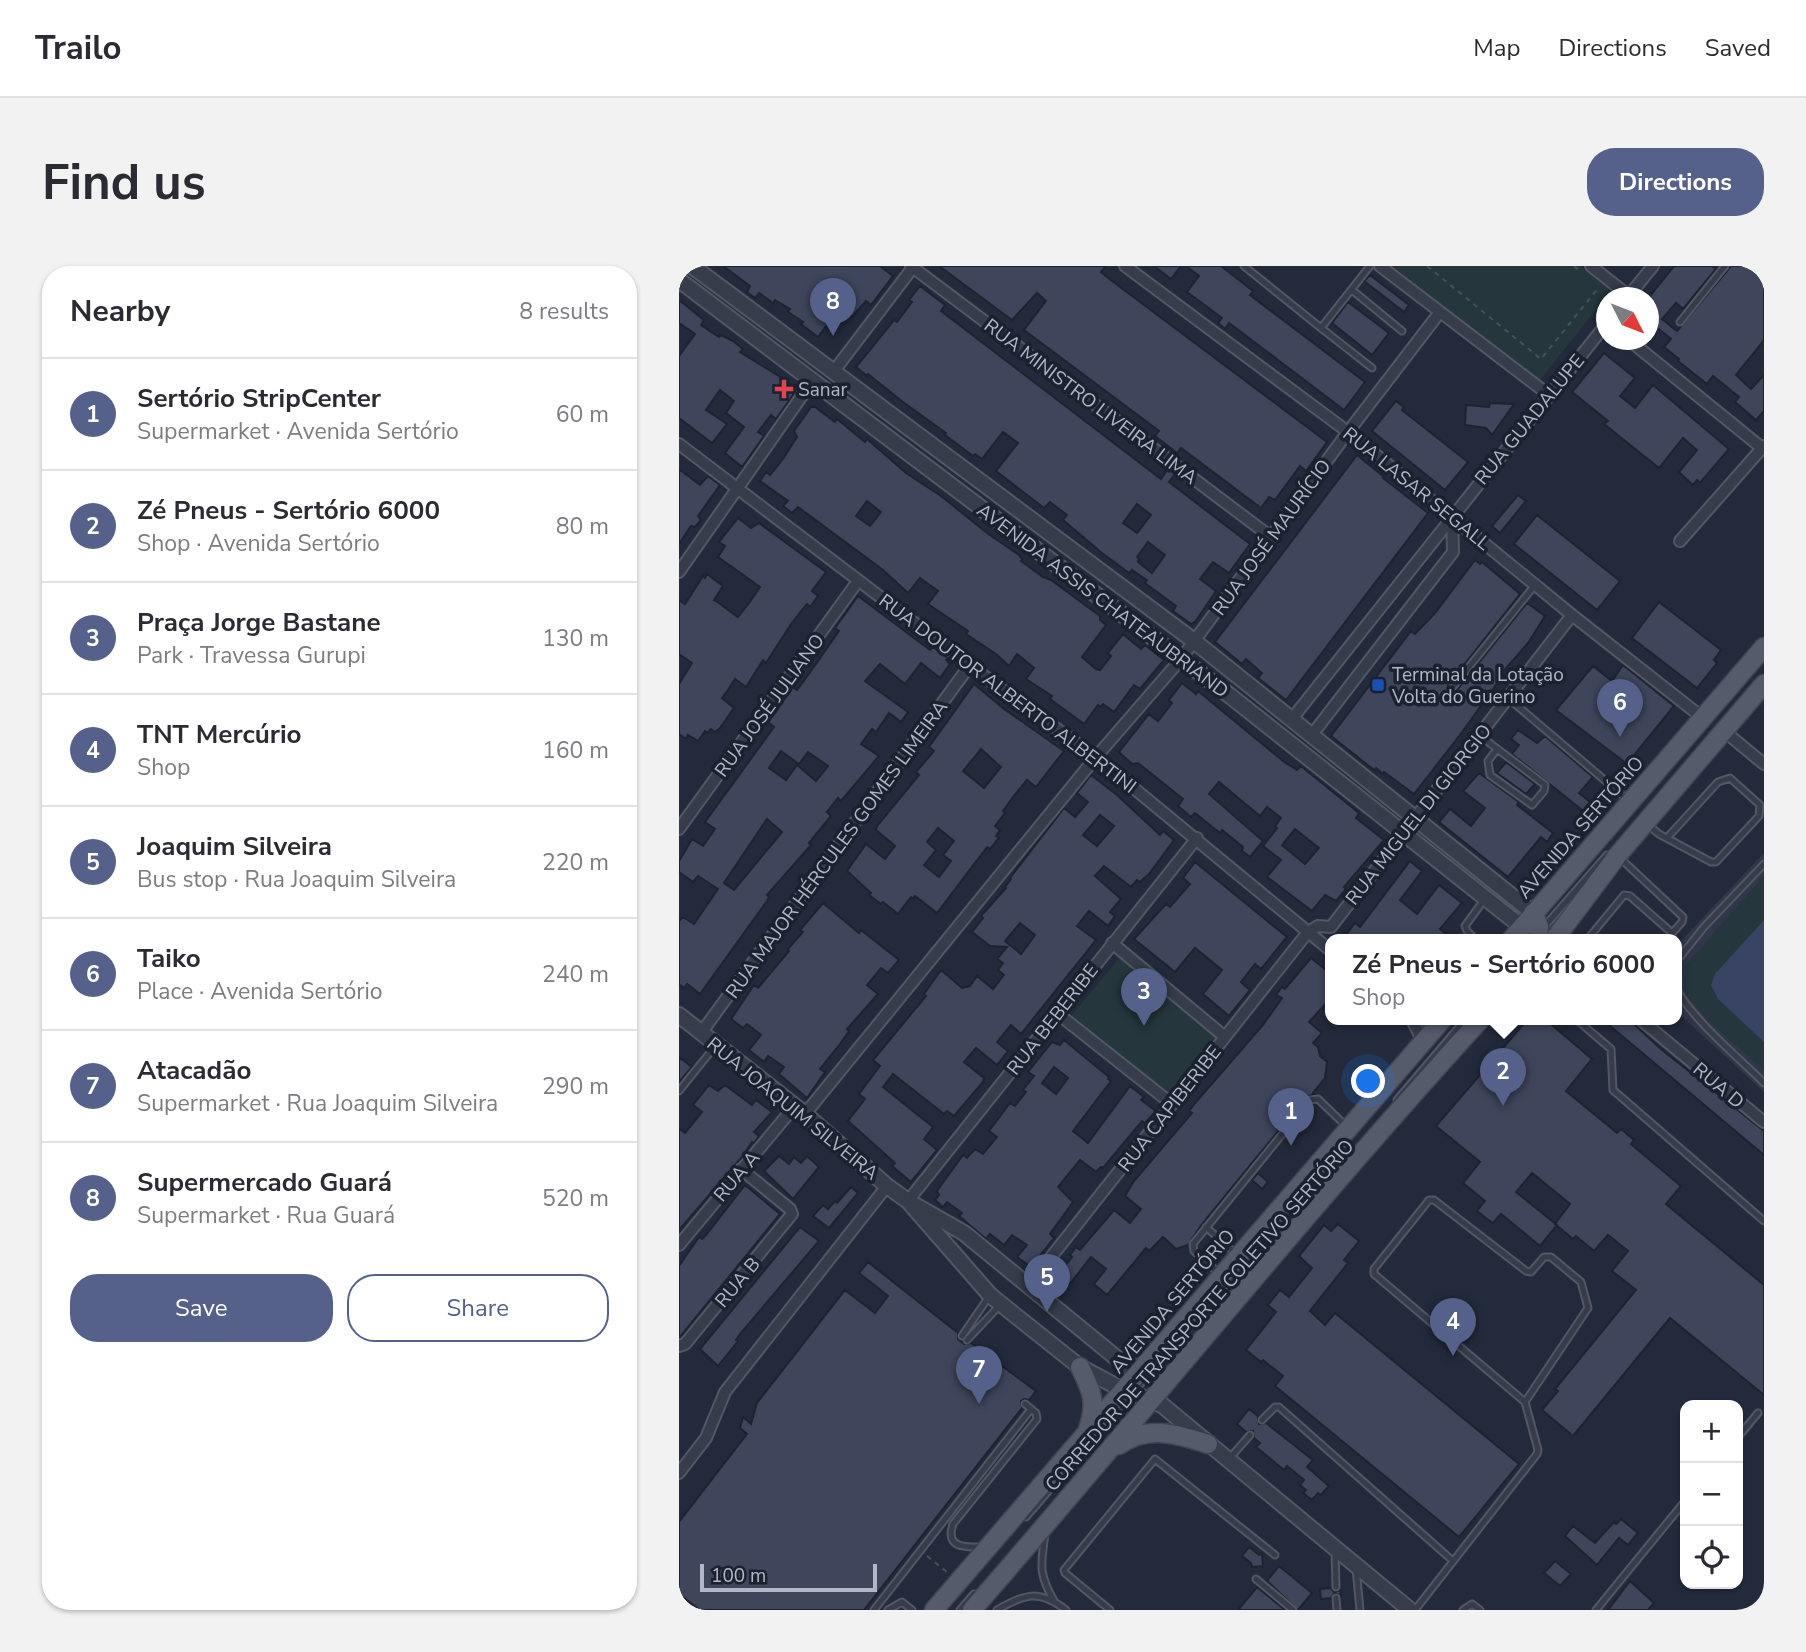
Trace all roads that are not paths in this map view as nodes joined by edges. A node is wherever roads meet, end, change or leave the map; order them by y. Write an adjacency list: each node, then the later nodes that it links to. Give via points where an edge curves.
1 (692, 266): 14 (street, AVENIDA ASSIS CHATEAUBRIAND)
2 (913, 266): 23 (street); 33 (street, RUA MINISTRO LIVEIRA LIMA)
3 (1125, 266): 28 (street, RUA LASAR SEGALL)
4 (1244, 266): 18 (lane)
5 (1370, 266): 13 (lane)
6 (1380, 266): 15 (street)
7 (1591, 266): 11 (street)
8 (1653, 266): 12 (street)
9 (1725, 266): 17 (lane)
10 (679, 280): 16 (street, AVENIDA ASSIS CHATEAUBRIAND)
11 (1616, 287)
12 (1636, 287)
13 (1352, 290): 18 (lane); 19 (lane)
14 (737, 300): 16 (street); 23 (street, AVENIDA ASSIS CHATEAUBRIAND)
15 (1440, 312): 25 (street); 28 (street, RUA JOSÉ MAURÍCIO)
16 (726, 315): 24 (street, AVENIDA ASSIS CHATEAUBRIAND)
17 (1680, 322)
18 (1321, 328): 22 (lane)
19 (1402, 331)
20 (1596, 337): 25 (street, RUA GUADALUPE)
21 (1642, 350): 30 (street)
22 (1372, 369)
23 (834, 371): 26 (street, AVENIDA ASSIS CHATEAUBRIAND)
24 (813, 380): 27 (street, AVENIDA ASSIS CHATEAUBRIAND); 31 (street)
25 (1549, 395): 32 (street, RUA GUADALUPE)
26 (892, 414): 27 (street); 34 (street, AVENIDA ASSIS CHATEAUBRIAND)
27 (880, 430): 36 (street, AVENIDA ASSIS CHATEAUBRIAND)
28 (1348, 432): 32 (street, RUA LASAR SEGALL); 33 (street, RUA JOSÉ MAURÍCIO)
29 (679, 444): 31 (street, RUA DOUTOR ALBERTO ALBERTINI)
30 (1763, 447): 35 (street)
31 (737, 488): 37 (street); 38 (street, RUA DOUTOR ALBERTO ALBERTINI)
32 (1452, 515): 39 (street, RUA LASAR SEGALL); 40 (street, RUA GUADALUPE); 42 (street, via 1454,550)
33 (1271, 537): 43 (street, RUA JOSÉ MAURÍCIO)
34 (1055, 538): 36 (street); 43 (street, AVENIDA ASSIS CHATEAUBRIAND)
35 (1680, 541)
36 (1043, 555): 46 (street, AVENIDA ASSIS CHATEAUBRIAND)
37 (679, 572)
38 (858, 581): 47 (street, RUA DOUTOR ALBERTO ALBERTINI); 65 (street, RUA JOSÉ JULIANO)
39 (1535, 585): 41 (street, RUA LASAR SEGALL); 51 (lane)
40 (1373, 615): 42 (street); 55 (street, RUA GUADALUPE)
41 (1571, 615): 53 (street, RUA MIGUEL DI GIORGIO); 54 (street, RUA LASAR SEGALL)
42 (1392, 630): 58 (street)
43 (1194, 641): 46 (street, RUA JOSÉ MAURÍCIO); 49 (street, AVENIDA ASSIS CHATEAUBRIAND)
44 (1764, 647): 54 (main road, AVENIDA SERTÓRIO)
45 (1764, 657): 69 (lane)
46 (1181, 659): 52 (street, AVENIDA ASSIS CHATEAUBRIAND); 60 (street, RUA JOSÉ MAURÍCIO)
47 (971, 665): 60 (street, RUA DOUTOR ALBERTO ALBERTINI); 90 (street, RUA MAJOR HÉRCULES GOMES LIMEIRA)
48 (1764, 675): 70 (lane)
49 (1242, 680): 52 (street); 55 (street, AVENIDA ASSIS CHATEAUBRIAND)
50 (1764, 684): 56 (main road)
51 (1452, 688)
52 (1229, 695): 66 (street, AVENIDA ASSIS CHATEAUBRIAND)
53 (1508, 698): 57 (street, RUA MIGUEL DI GIORGIO); 62 (lane)
54 (1703, 718): 62 (main road, AVENIDA SERTÓRIO)
55 (1291, 720): 58 (street, AVENIDA ASSIS CHATEAUBRIAND)
56 (1724, 731): 61 (street); 64 (main road)
57 (1479, 735): 59 (lane); 63 (street, RUA MIGUEL DI GIORGIO)
58 (1311, 736): 63 (street, AVENIDA ASSIS CHATEAUBRIAND)
59 (1497, 749): 59 (lane, via 1488,761 1490,775 1532,805 1545,785)
60 (1096, 757): 67 (street, RUA DOUTOR ALBERTO ALBERTINI); 98 (street, RUA A)
61 (1764, 764)
62 (1629, 801): 73 (main road, AVENIDA SERTÓRIO)
63 (1415, 818): 66 (street, RUA MIGUEL DI GIORGIO); 73 (street, AVENIDA ASSIS CHATEAUBRIAND)
64 (1645, 823): 68 (lane); 70 (main road)
65 (679, 829)
66 (1404, 832): 72 (street, AVENIDA ASSIS CHATEAUBRIAND); 74 (street, RUA MIGUEL DI GIORGIO, via 1331,927 1318,926)
67 (1197, 838): 74 (street, RUA DOUTOR ALBERTO ALBERTINI); 78 (street, RUA BEBERIBE)
68 (1667, 838): 68 (lane, via 1716,862 1759,816 1760,805 1725,778)
69 (1599, 850)
70 (1615, 851): 73 (main road); 75 (lane, via 1681,915 1682,922)
71 (1764, 864): 80 (lane)
72 (1486, 898): 73 (street, AVENIDA ASSIS CHATEAUBRIAND); 76 (lane, via 1465,926)
73 (1534, 929)
74 (1308, 932): 79 (street, RUA DOUTOR ALBERTO ALBERTINI); 91 (street, RUA CAPIBERIBE)
75 (1672, 933): 77 (lane, via 1627,895)
76 (1470, 934)
77 (1592, 934)
78 (1112, 943): 82 (street, RUA BEBERIBE); 91 (street)
79 (1325, 946)
80 (1682, 954)
81 (1682, 998): 94 (lane)
82 (1057, 1013): 96 (street); 104 (street, RUA BEBERIBE)
83 (679, 1015): 90 (street, RUA JOAQUIM SILVEIRA)
84 (1415, 1025): 92 (street)
85 (1437, 1025): 92 (main road, AVENIDA SERTÓRIO)
86 (1461, 1025): 97 (lane)
87 (1475, 1025): 118 (main road, AVENIDA SERTÓRIO)
88 (1583, 1025): 106 (lane, via 1611,1049 1613,1090)
89 (1647, 1025): 99 (street, RUA D)
90 (701, 1033): 93 (street, RUA JOAQUIM SILVEIRA)
91 (1225, 1037): 96 (street, RUA CAPIBERIBE)
92 (1423, 1041): 100 (main road, AVENIDA SERTÓRIO)
93 (716, 1045): 95 (lane); 98 (street, RUA JOAQUIM SILVEIRA)
94 (1764, 1083)
95 (679, 1091)
96 (1172, 1104): 111 (street, RUA CAPIBERIBE)
97 (1393, 1104)
98 (800, 1110): 102 (street, RUA A); 103 (street, RUA JOAQUIM SILVEIRA)
99 (1764, 1122)
100 (1349, 1128): 107 (lane, via 1312,1098); 109 (main road, AVENIDA SERTÓRIO)
101 (1349, 1157): 118 (lane, CORREDOR DE TRANSPORTE COLETIVO SERTÓRIO)
102 (741, 1169): 108 (street, RUA A); 115 (street, RUA B, via 792,1214)
103 (887, 1185): 104 (street, RUA JOAQUIM SILVEIRA); 130 (street, via 725,1392 706,1438)
104 (908, 1201): 111 (street, RUA JOAQUIM SILVEIRA, via 964,1233); 112 (street, RUA JOAQUIM SILVEIRA)
105 (1284, 1217): 118 (lane, CORREDOR DE TRANSPORTE COLETIVO SERTÓRIO)
106 (1764, 1221)
107 (1206, 1227): 109 (lane); 110 (lane, via 1192,1249)
108 (679, 1245)
109 (1238, 1255): 110 (main road, AVENIDA SERTÓRIO)
110 (1221, 1275): 116 (main road, AVENIDA SERTÓRIO)
111 (1029, 1285): 116 (street, RUA JOAQUIM SILVEIRA, via 1125,1366)
112 (996, 1300): 113 (lane); 114 (lane); 117 (street, RUA JOAQUIM SILVEIRA)
113 (978, 1312): 114 (lane); 114 (lane, via 965,1338)
114 (986, 1320)
115 (679, 1346)
116 (1146, 1366): 118 (main road, AVENIDA SERTÓRIO)
117 (1080, 1367): 118 (street, RUA JOAQUIM SILVEIRA); 124 (main road, via 1092,1390 1093,1414)
118 (1137, 1396): 124 (main road, AVENIDA SERTÓRIO); 127 (street, RUA JOAQUIM SILVEIRA, via 1161,1405); 128 (main road, AVENIDA SERTÓRIO); 133 (lane, CORREDOR DE TRANSPORTE COLETIVO SERTÓRIO)
119 (1525, 1402): 119 (lane, via 1374,1274 1429,1200 1526,1271 1531,1272 1549,1255 1582,1283 1588,1311); 137 (lane, via 1538,1452)
120 (1025, 1404): 121 (lane)
121 (1031, 1409): 134 (lane, via 1037,1419 953,1524 952,1540 962,1547); 144 (lane)
122 (1758, 1413): 125 (lane)
123 (1262, 1420): 137 (lane, via 1279,1407)
124 (1087, 1431): 134 (main road, AVENIDA SERTÓRIO)
125 (1743, 1431)
126 (1250, 1435): 129 (lane)
127 (1208, 1444): 128 (main road, via 1167,1433 1145,1433); 129 (street, RUA JOAQUIM SILVEIRA)
128 (1104, 1451): 132 (main road, AVENIDA SERTÓRIO)
129 (1228, 1460): 135 (street, RUA JOAQUIM SILVEIRA)
130 (679, 1474)
131 (1680, 1507): 159 (lane)
132 (1052, 1518): 143 (lane, via 1044,1534 1041,1570); 149 (main road, AVENIDA SERTÓRIO)
133 (1021, 1522)
134 (988, 1547): 147 (main road, AVENIDA SERTÓRIO)
135 (1335, 1548): 138 (street, RUA JOAQUIM SILVEIRA); 140 (lane)
136 (1275, 1555): 152 (lane, via 1155,1459 1064,1570)
137 (1453, 1561): 156 (lane)
138 (1356, 1565): 155 (lane); 156 (street, RUA JOAQUIM SILVEIRA)
139 (1256, 1579): 153 (lane)
140 (1336, 1587)
141 (977, 1591): 148 (lane)
142 (1336, 1598): 154 (lane)
143 (1054, 1601): 150 (lane, via 1027,1595); 151 (lane)
144 (874, 1610)
145 (888, 1610): 146 (lane, via 902,1602)
146 (912, 1610)
147 (934, 1610)
148 (960, 1610)
149 (972, 1610)
150 (997, 1610)
151 (1066, 1610)
152 (1110, 1610)
153 (1293, 1610)
154 (1337, 1610)
155 (1360, 1610)
156 (1412, 1610)
157 (1463, 1610): 158 (lane, via 1472,1604)
158 (1481, 1610)
159 (1595, 1610)

